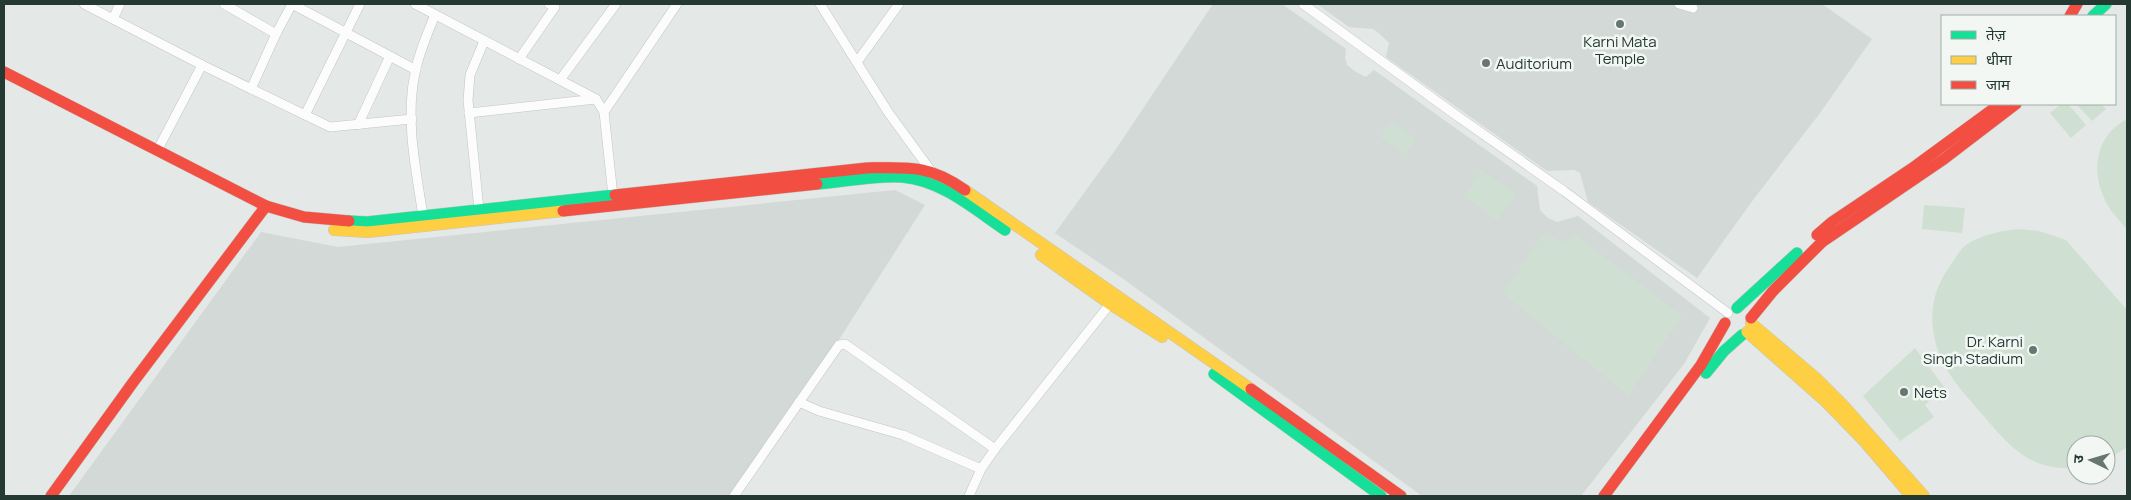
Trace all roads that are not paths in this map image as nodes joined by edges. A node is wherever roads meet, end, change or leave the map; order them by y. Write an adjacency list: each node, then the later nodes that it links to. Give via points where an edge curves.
1 (84, 4): 20 (street)
2 (120, 4): 20 (street)
3 (225, 4): 22 (street)
4 (292, 4): 21 (street); 22 (street)
5 (360, 4): 21 (street)
6 (415, 4): 17 (street)
7 (616, 4): 30 (street)
8 (677, 4): 36 (street)
9 (820, 4): 26 (street)
10 (899, 4): 26 (street)
11 (1303, 4): 48 (street, via 1572,196)
12 (1678, 4): 16 (street)
13 (2077, 4): 18 (main road)
14 (2106, 4): 19 (main road)
15 (554, 5): 25 (street)
16 (1693, 8)
17 (435, 15): 23 (street); 28 (street)
18 (2071, 15)
19 (2094, 15)
20 (113, 19): 27 (street)
21 (346, 32): 24 (street); 38 (street)
22 (276, 34): 32 (street)
23 (484, 41): 25 (street); 37 (street, via 470,75)
24 (390, 56): 28 (street); 40 (street)
25 (519, 59): 30 (street)
26 (857, 62): 42 (street)
27 (202, 64): 32 (street); 41 (street)
28 (416, 70): 39 (street)
29 (4, 72): 41 (main road)
30 (560, 80): 33 (street)
31 (4, 81): 44 (main road, via 219,193)
32 (251, 88): 38 (street)
33 (596, 99): 36 (street); 37 (street)
34 (1999, 105): 48 (main road, via 1832,222)
35 (2015, 105): 49 (main road, via 1944,159 1822,242 1773,291)
36 (604, 112): 43 (street)
37 (469, 113): 45 (street)
38 (305, 115): 40 (street, via 330,127)
39 (412, 119): 40 (street); 46 (street)
40 (358, 125)
41 (157, 151): 44 (main road)
42 (931, 171): 43 (main road, via 906,167 867,168); 57 (main road, via 962,188 1194,348)
43 (613, 196): 45 (main road)
44 (264, 210): 46 (main road, via 315,220 367,222); 47 (main road, via 300,226 368,232 869,179 906,178 929,183 956,197); 53 (main road)
45 (479, 210): 46 (main road)
46 (423, 216)
47 (1110, 304): 51 (street); 56 (main road, via 1178,347)
48 (1730, 315): 49 (main road, via 1748,312); 49 (main road, via 1728,330 1734,334); 58 (main road, via 1701,365)
49 (1748, 327): 59 (main road, via 1716,359); 60 (main road, via 1826,402); 61 (main road, via 1816,378)
50 (799, 402): 51 (street, via 835,347 844,344); 52 (street, via 819,411 903,435); 54 (street)
51 (994, 449): 52 (street)
52 (982, 469): 55 (street)
53 (51, 496)
54 (734, 496)
55 (969, 496)
56 (1381, 496)
57 (1401, 496)
58 (1604, 496)
59 (1616, 496)
60 (1912, 496)
61 (1924, 496)

